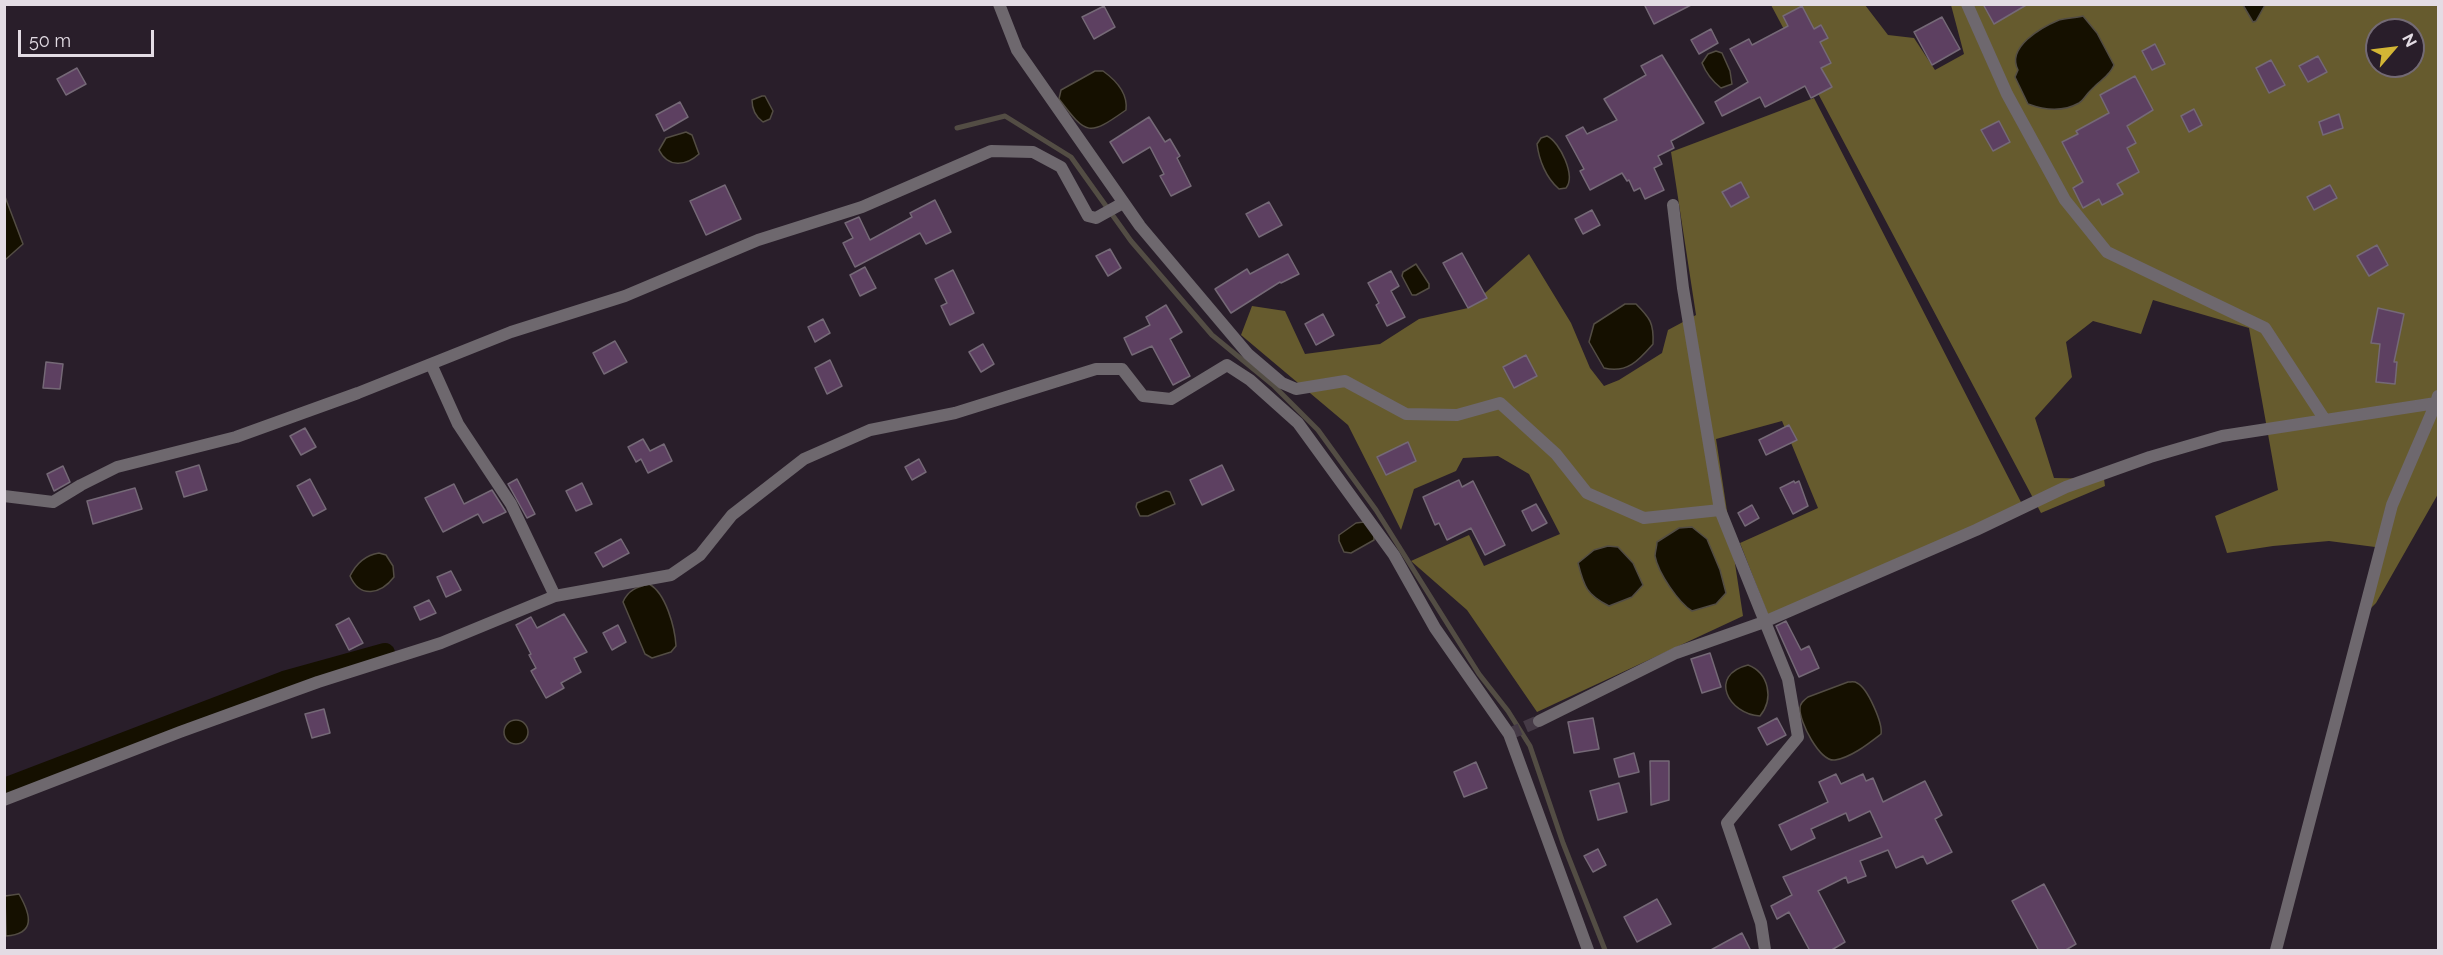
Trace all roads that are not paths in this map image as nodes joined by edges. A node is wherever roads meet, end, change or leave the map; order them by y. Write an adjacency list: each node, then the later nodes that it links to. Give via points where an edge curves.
1 (999, 4): 3 (street, via 1017,50)
2 (1967, 4): 7 (street, via 2007,94 2065,200 2107,252 2265,328)
3 (1123, 203): 5 (street, via 1096,218 1088,216 1061,167 1033,152 991,151 862,207 758,240 626,296 511,332); 9 (street, via 1213,315 1248,354 1282,383 1296,389 1345,381 1406,414 1457,415 1500,403 1556,454 1587,493 1644,518)
4 (1673, 205): 9 (street)
5 (431, 364): 8 (street, via 236,437 117,467 53,502); 10 (street, via 458,424 511,504)
6 (2438, 404): 7 (street); 16 (street, via 2392,505)
7 (2325, 420): 11 (street, via 2222,436 2139,460 2066,488)
8 (4, 496)
9 (1720, 510): 11 (street)
10 (555, 596): 13 (street, via 441,643 318,682); 14 (street, via 670,575 700,555 732,515 804,459 870,430 955,413 1096,369 1122,369 1143,396 1171,399 1227,365 1298,423 1394,555 1435,628 1509,734)
11 (1764, 622): 12 (street, via 1676,653); 15 (street, via 1788,679 1798,737 1727,823 1761,923)
12 (1539, 721)
13 (4, 800)
14 (1588, 951)
15 (1765, 951)
16 (2276, 951)

